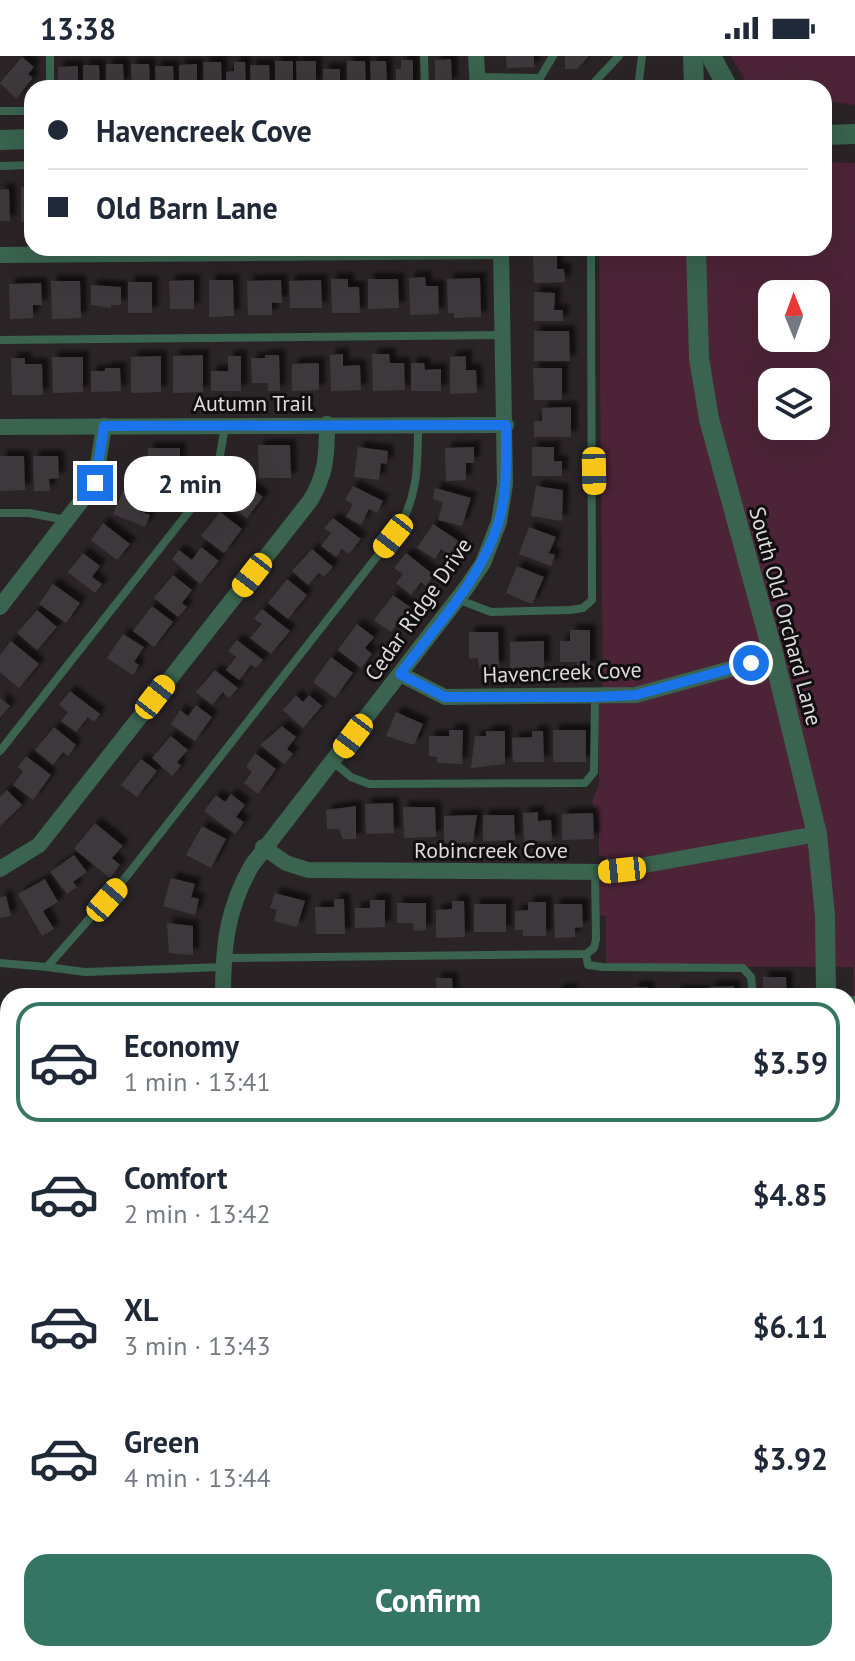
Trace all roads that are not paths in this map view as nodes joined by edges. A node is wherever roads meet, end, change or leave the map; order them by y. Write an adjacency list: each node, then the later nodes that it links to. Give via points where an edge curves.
1 (50, 56): 9 (lane)
2 (424, 56): 10 (lane)
3 (476, 56): 11 (street)
4 (553, 56): 12 (lane, via 540,78)
5 (619, 56): 13 (lane)
6 (642, 56): 14 (lane)
7 (693, 56): 15 (street)
8 (711, 56): 16 (street)
9 (50, 80)
10 (425, 80)
11 (478, 80)
12 (509, 80)
13 (596, 80)
14 (639, 80)
15 (694, 80)
16 (724, 80)
17 (0, 111): 18 (lane)
18 (24, 111)
19 (855, 134): 20 (street)
20 (832, 135)
21 (24, 139): 22 (street)
22 (0, 140)
23 (24, 165): 24 (lane)
24 (0, 166)
25 (0, 255): 26 (street)
26 (24, 255)
27 (502, 256): 30 (street, Cedar Ridge Drive)
28 (591, 256): 41 (lane, via 592,600 570,610 491,612)
29 (696, 256): 43 (street, South Old Orchard Lane, via 699,358 709,419)
30 (504, 335): 31 (lane); 34 (street, Cedar Ridge Drive)
31 (0, 340)
32 (327, 424): 33 (street, Autumn Trail); 36 (street, Autumn Trail); 50 (street, via 327,459 310,501 39,845)
33 (418, 425): 34 (street, Autumn Trail); 55 (lane, via 414,497 406,518 126,877)
34 (506, 425): 41 (street, Cedar Ridge Drive, via 499,522 483,563)
35 (104, 426): 36 (street, Autumn Trail); 37 (street, Autumn Trail); 40 (street, via 95,483)
36 (225, 426): 46 (lane, via 209,486)
37 (0, 427)
38 (0, 513): 39 (lane)
39 (41, 515): 40 (lane); 40 (lane)
40 (62, 527): 42 (street)
41 (457, 599): 44 (street, Cedar Ridge Drive)
42 (0, 607)
43 (774, 657): 45 (street, Havencreek Cove, via 636,695); 48 (street, South Old Orchard Lane)
44 (400, 674): 45 (street, Havencreek Cove, via 445,697); 47 (street, Cedar Ridge Drive)
45 (595, 697): 47 (lane, via 594,772 585,783 369,784)
46 (0, 751)
47 (333, 762): 49 (street, Cedar Ridge Drive)
48 (817, 834): 51 (street, Robincreek Cove); 58 (street, South Old Orchard Lane)
49 (263, 847): 51 (street, Robincreek Cove, via 308,870); 53 (street, Cedar Ridge Drive, via 234,895)
50 (0, 869)
51 (595, 872): 52 (lane, via 596,939)
52 (586, 954): 53 (lane); 57 (lane, via 588,965 603,967 743,968)
53 (223, 962): 55 (lane, via 85,972); 56 (street, Cedar Ridge Drive)
54 (0, 963): 55 (lane)
55 (47, 967)
56 (223, 988)
57 (752, 988)
58 (826, 988)

